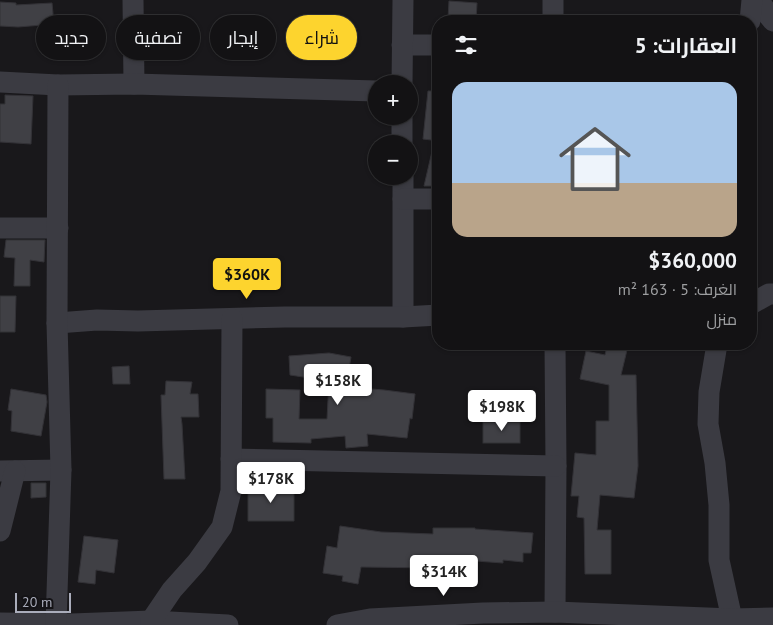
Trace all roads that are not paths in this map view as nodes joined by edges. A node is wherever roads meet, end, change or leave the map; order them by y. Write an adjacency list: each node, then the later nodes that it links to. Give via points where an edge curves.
1 (133, 0): 13 (street)
2 (403, 0): 9 (street)
3 (553, 0): 6 (street)
4 (752, 0): 7 (street)
5 (759, 0): 8 (street)
6 (554, 15)
7 (751, 15)
8 (773, 21)
9 (402, 44): 10 (street); 11 (street)
10 (432, 46)
11 (402, 75)
12 (0, 82): 14 (street)
13 (134, 84): 14 (street); 15 (street)
14 (58, 85): 20 (street)
15 (368, 91)
16 (402, 185): 17 (street)
17 (403, 199): 18 (street); 24 (street)
18 (432, 199)
19 (0, 228): 20 (street)
20 (58, 228): 26 (street)
21 (773, 294): 22 (street)
22 (757, 301)
23 (432, 315): 24 (street)
24 (403, 317): 25 (street)
25 (232, 318): 26 (street); 29 (street)
26 (57, 323): 31 (street)
27 (555, 350): 30 (street)
28 (716, 350): 37 (street, via 708,424 715,463 719,560)
29 (231, 459): 30 (street); 39 (street, via 231,491 222,527 172,590)
30 (556, 466): 34 (street)
31 (61, 470): 32 (street); 40 (street)
32 (8, 471): 33 (street)
33 (0, 531)
34 (555, 612): 36 (street, via 483,613); 37 (street)
35 (773, 618): 37 (street)
36 (371, 622): 42 (street)
37 (732, 622)
38 (0, 623): 40 (street)
39 (151, 623): 40 (street); 41 (street)
40 (56, 624)
41 (228, 625)
42 (337, 625)

